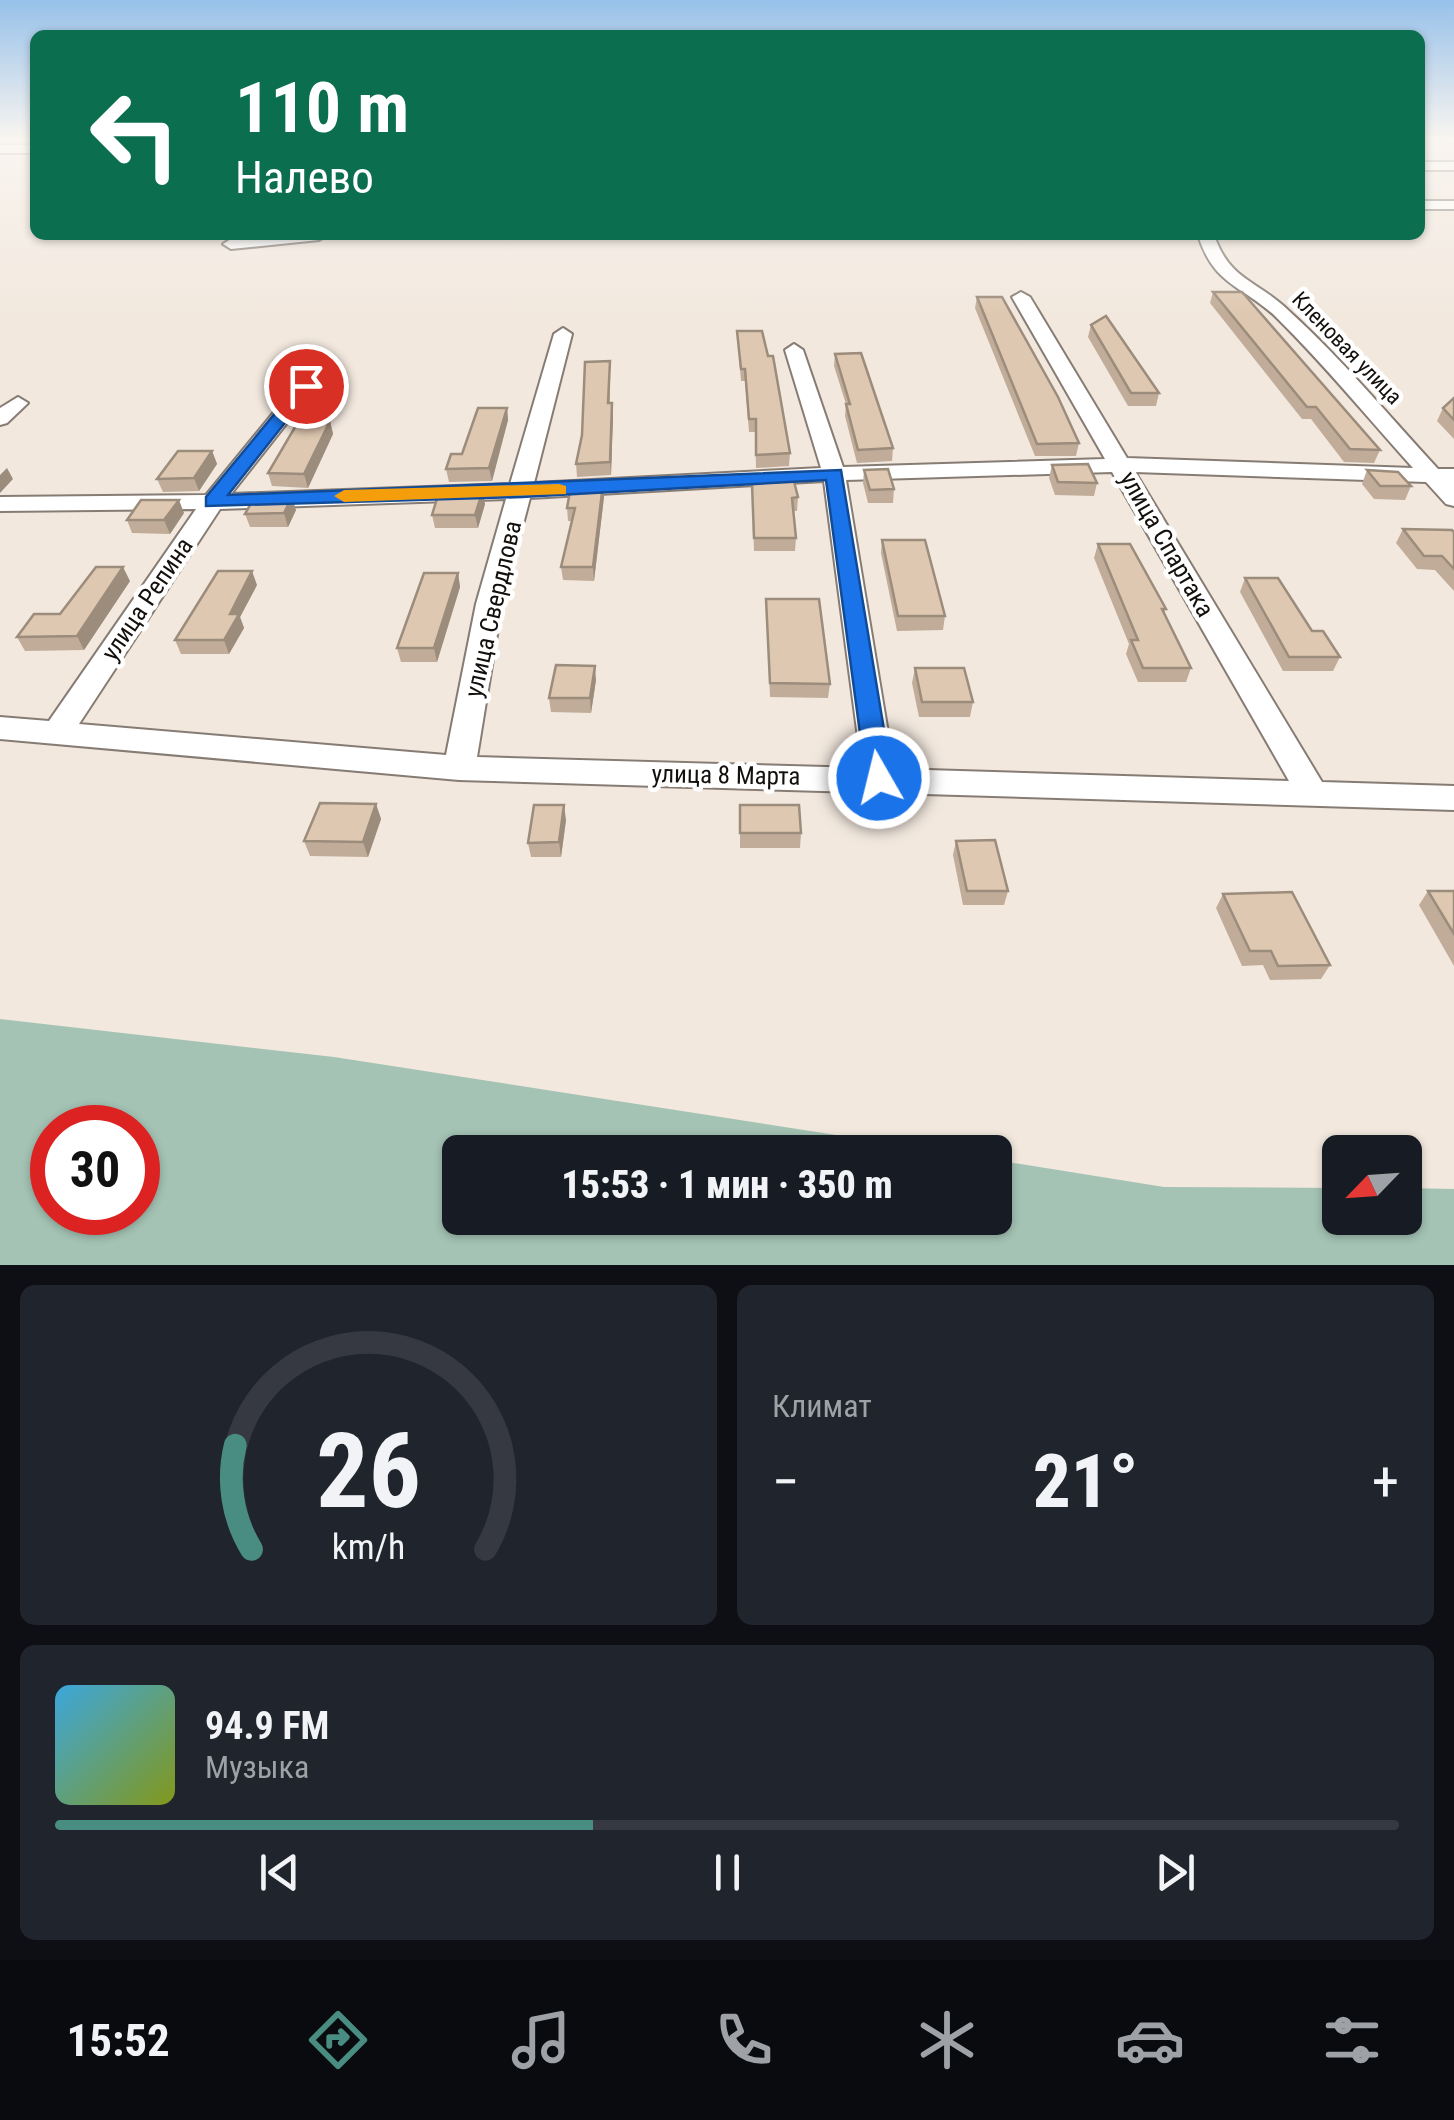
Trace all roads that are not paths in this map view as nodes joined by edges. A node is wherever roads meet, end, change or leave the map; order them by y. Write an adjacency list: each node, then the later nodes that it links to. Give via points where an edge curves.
1 (1425, 205): 2 (street)
2 (1454, 205)
3 (270, 240): 5 (street)
4 (1208, 240): 14 (street, Кленовая улица, via 1228,277 1280,311)
5 (230, 244)
6 (1022, 298): 12 (street, улица Спартака)
7 (563, 334): 15 (street, улица Свердлова)
8 (794, 350): 13 (street)
9 (317, 372): 17 (street, улица Репина)
10 (18, 403): 11 (street)
11 (0, 419)
12 (1121, 464): 13 (street); 14 (street); 23 (street, улица Спартака)
13 (834, 474): 15 (street); 22 (street)
14 (1444, 476): 16 (street, Кленовая улица)
15 (522, 492): 17 (street); 21 (street, улица Свердлова, via 489,604)
16 (1454, 499)
17 (213, 502): 18 (street); 20 (street, улица Репина)
18 (0, 504)
19 (0, 728): 20 (street, улица 8 Марта)
20 (56, 734): 21 (street, улица 8 Марта)
21 (459, 768): 22 (street, улица 8 Марта)
22 (879, 778): 23 (street, улица 8 Марта)
23 (1311, 791): 24 (street, улица 8 Марта)
24 (1454, 798)

